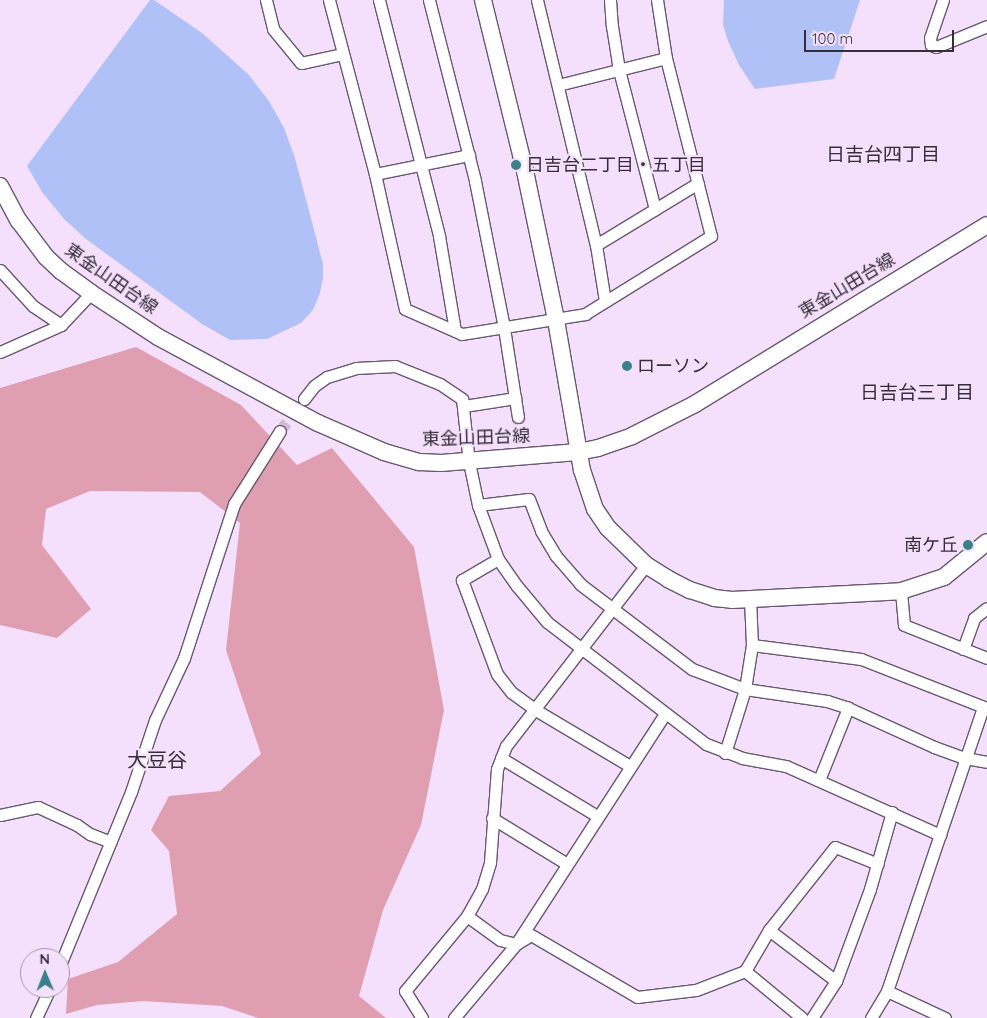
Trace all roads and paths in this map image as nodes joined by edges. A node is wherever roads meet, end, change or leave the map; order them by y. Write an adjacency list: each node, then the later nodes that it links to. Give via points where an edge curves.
1 (266, 0): 11 (street, via 273,29 302,63)
2 (329, 0): 11 (street)
3 (379, 0): 16 (street)
4 (429, 0): 15 (street)
5 (483, 0): 26 (main road, via 526,171)
6 (537, 0): 14 (street)
7 (610, 0): 13 (street)
8 (658, 0): 12 (street)
9 (943, 0): 10 (street, via 930,38 931,45 936,47)
10 (987, 26)
11 (343, 54): 17 (street)
12 (666, 58): 13 (street); 18 (street)
13 (620, 70): 14 (street); 20 (street)
14 (558, 85): 22 (street)
15 (469, 155): 16 (street); 28 (street)
16 (421, 163): 17 (street); 29 (street, via 439,236)
17 (374, 174): 29 (street, via 405,309)
18 (698, 183): 20 (street); 25 (street, via 711,236)
19 (0, 186): 24 (main road, 東金山田台線, via 19,221 46,257)
20 (655, 209): 22 (street)
21 (987, 225): 36 (main road, 東金山田台線, via 695,404 632,436)
22 (596, 245): 25 (street)
23 (0, 270): 27 (street, via 32,306)
24 (91, 293): 27 (street); 37 (main road, 東金山田台線, via 158,337 318,423 384,452 420,462)
25 (605, 301): 26 (street, via 585,314)
26 (556, 320): 28 (street); 36 (main road)
27 (61, 325): 30 (street)
28 (504, 328): 29 (street, via 462,334); 31 (street)
29 (455, 331)
30 (1, 351)
31 (515, 398): 33 (street); 34 (street)
32 (304, 399): 33 (street, via 327,377 356,368 395,366 440,384 462,399)
33 (464, 406): 37 (street)
34 (518, 417)
35 (280, 431): 66 (street, via 234,504 184,658 155,720)
36 (578, 452): 37 (main road, 東金山田台線); 41 (main road, via 596,509 608,528)
37 (470, 462): 38 (street)
38 (478, 504): 40 (street); 45 (street, via 529,500 541,531 556,556 580,584)
39 (987, 542): 42 (main road, via 944,577)
40 (498, 559): 47 (street, via 547,622); 53 (street, via 462,580 497,674 511,692)
41 (646, 565): 43 (main road, via 690,590 714,598); 45 (street)
42 (901, 591): 43 (main road); 48 (street, via 904,625)
43 (750, 600): 46 (street)
44 (987, 608): 48 (street, via 974,618)
45 (610, 609): 47 (street); 50 (street, via 692,669)
46 (752, 645): 50 (street); 52 (street, via 861,658)
47 (580, 648): 53 (street); 54 (street)
48 (963, 649): 49 (street)
49 (987, 658)
50 (745, 688): 51 (street, via 827,701); 55 (street)
51 (848, 708): 57 (street); 60 (street)
52 (985, 708): 57 (street)
53 (534, 709): 56 (street); 59 (street)
54 (665, 714): 55 (street, via 706,744); 59 (street)
55 (725, 753): 60 (street, via 786,766)
56 (501, 758): 63 (street); 64 (street)
57 (965, 758): 58 (street); 65 (street)
58 (987, 762)
59 (630, 766): 63 (street)
60 (819, 780): 61 (street)
61 (892, 812): 65 (street); 68 (street)
62 (0, 815): 66 (street, via 38,807)
63 (597, 816): 67 (street)
64 (492, 818): 67 (street); 69 (street, via 490,862 482,889)
65 (940, 835): 75 (street)
66 (111, 842): 72 (street)
67 (567, 864): 71 (street)
68 (878, 864): 70 (street, via 835,847); 74 (street)
69 (468, 916): 71 (street, via 500,940); 78 (street, via 405,991)
70 (770, 930): 73 (street); 74 (street)
71 (516, 944): 73 (street, via 531,935 637,997 696,990); 79 (street)
72 (67, 948)
73 (745, 971): 80 (street)
74 (836, 981): 81 (street)
75 (887, 991): 82 (street); 83 (street)
76 (45, 998): 77 (street)
77 (36, 1018)
78 (422, 1018)
79 (454, 1018)
80 (802, 1018)
81 (812, 1018)
82 (871, 1018)
83 (945, 1018)

